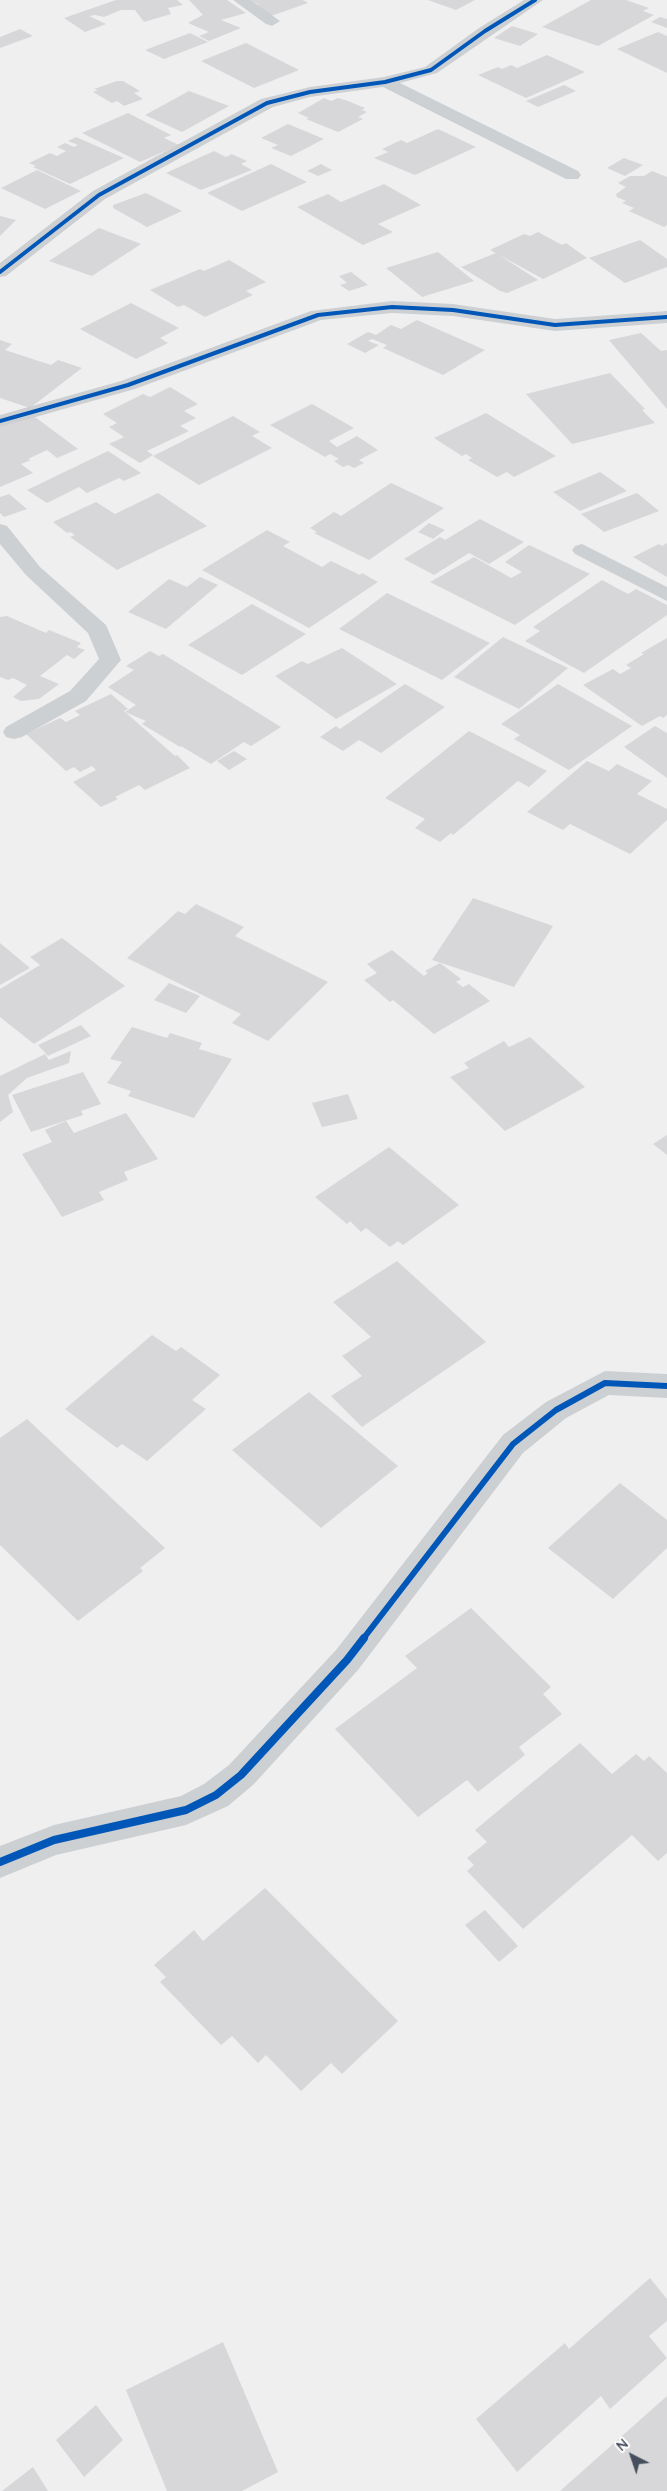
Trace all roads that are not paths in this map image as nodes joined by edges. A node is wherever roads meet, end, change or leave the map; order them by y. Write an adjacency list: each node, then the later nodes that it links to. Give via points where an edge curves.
1 (241, 0): 3 (street)
2 (535, 0): 4 (street, via 438,66)
3 (272, 21)
4 (385, 82): 5 (street); 6 (street, via 310,92 267,103 99,195)
5 (572, 175)
6 (0, 272)
7 (667, 317): 8 (street, via 555,325 453,310 392,307 318,315 128,384)
8 (0, 420)
9 (0, 530): 12 (street, via 33,571 98,630 110,660 78,696)
10 (582, 550): 11 (street)
11 (667, 595)
12 (14, 732)
13 (667, 1386): 14 (street, via 605,1383 556,1410 513,1444 347,1660 241,1775 216,1795 186,1810 54,1840)
14 (0, 1862)

